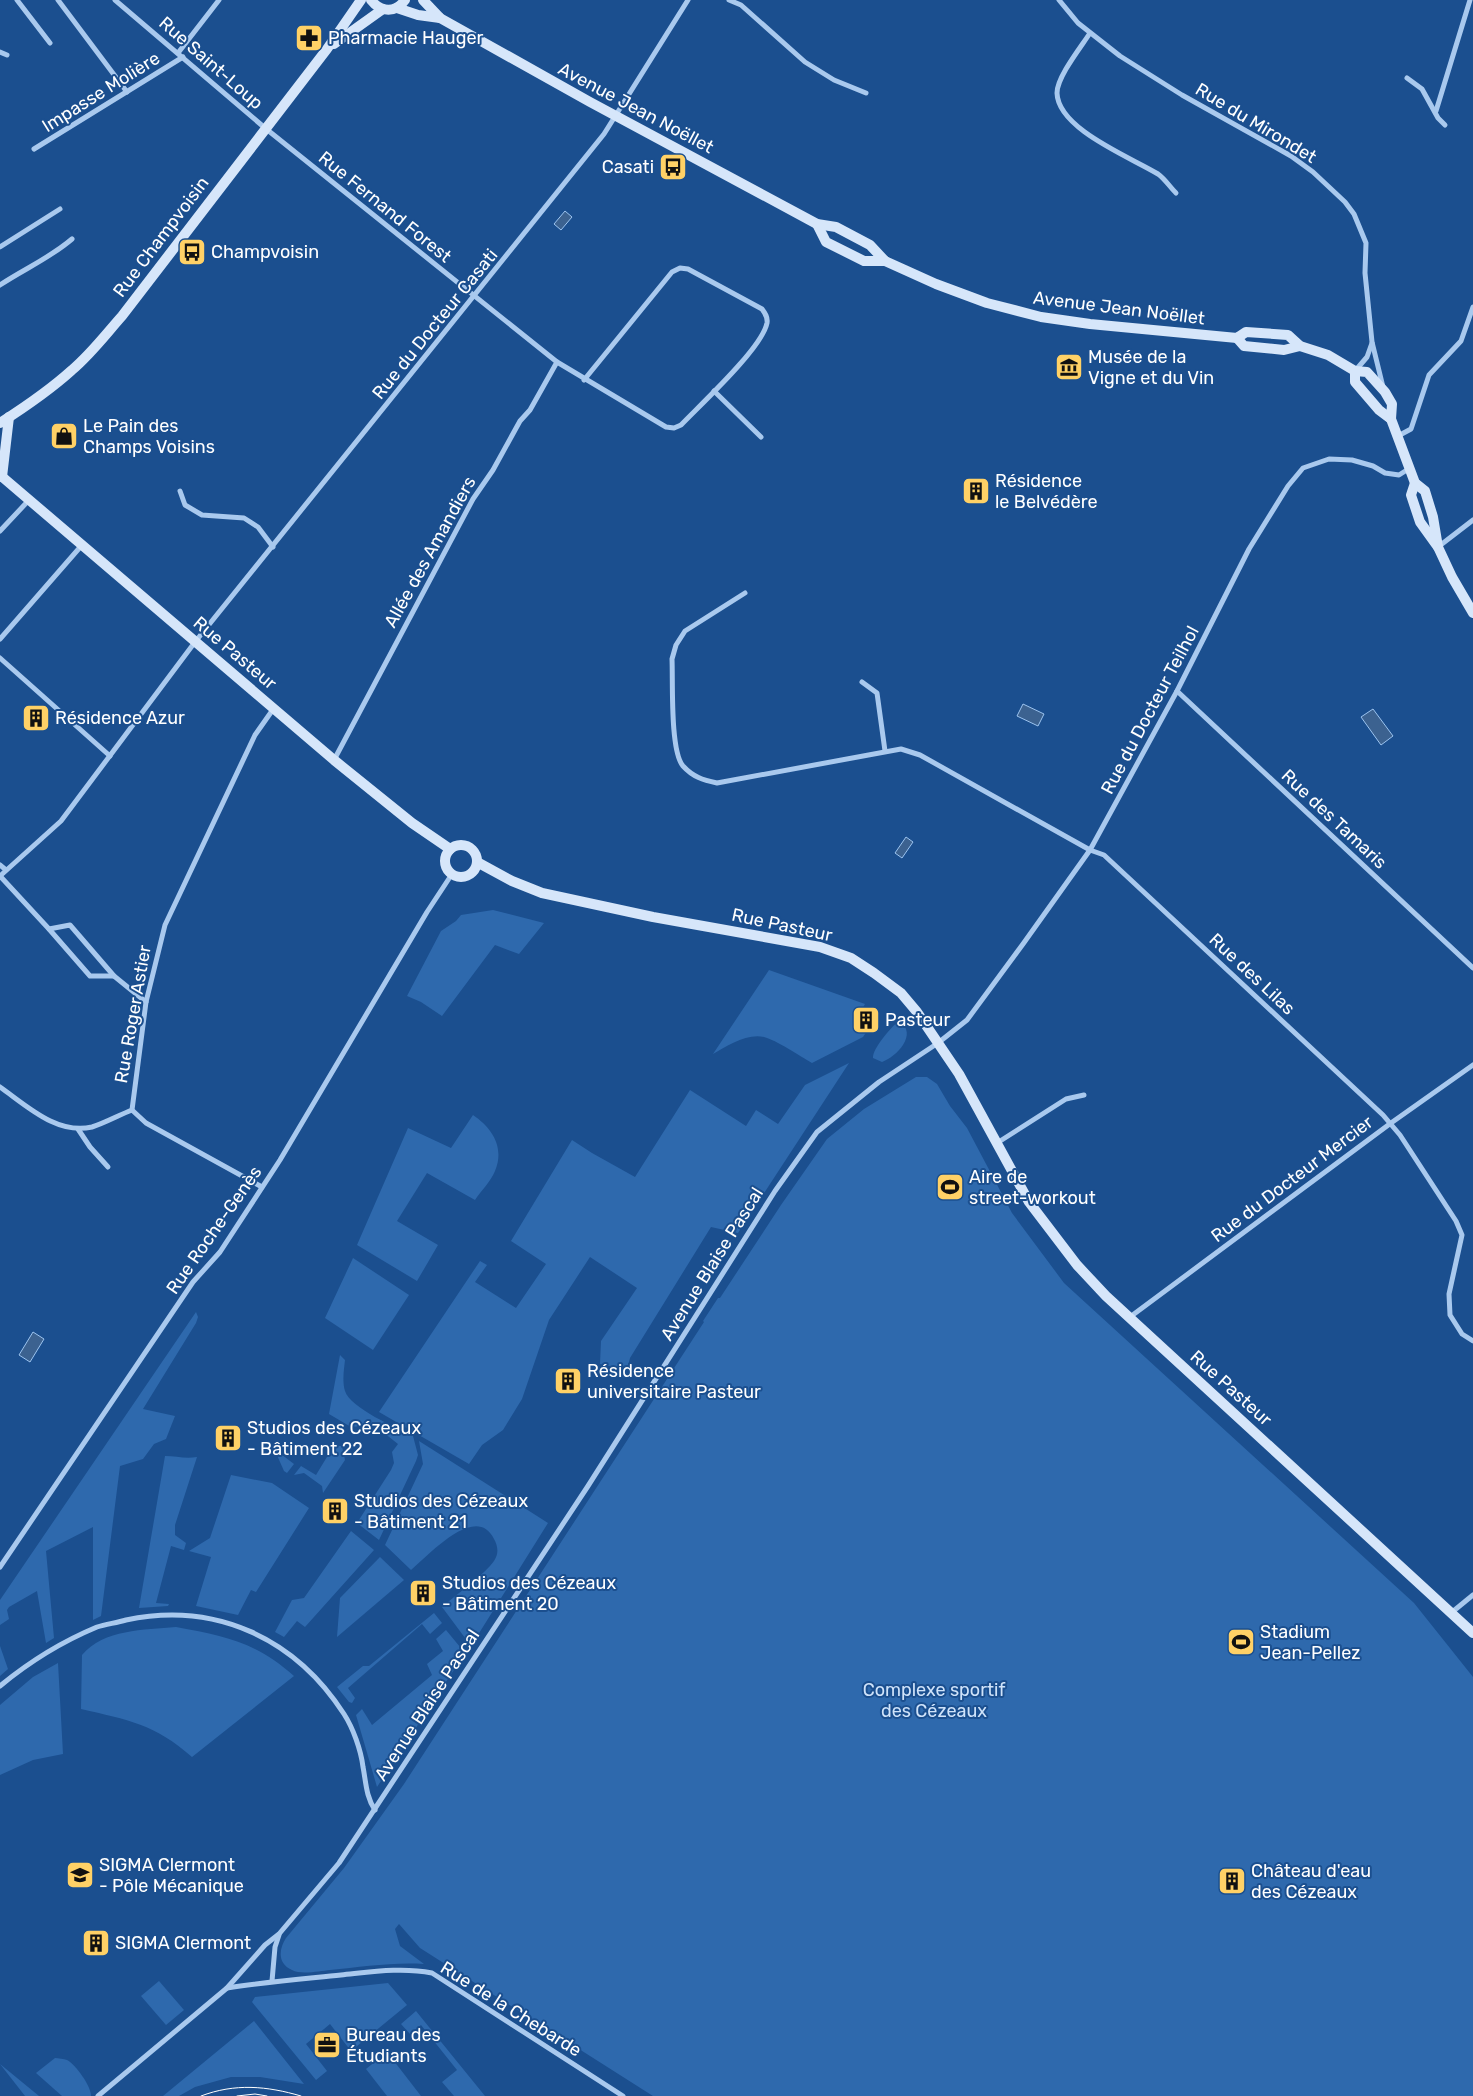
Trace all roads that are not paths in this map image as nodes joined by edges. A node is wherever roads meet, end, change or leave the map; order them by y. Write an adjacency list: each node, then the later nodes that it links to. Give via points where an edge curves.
1 (17, 0): 17 (street)
2 (58, 0): 24 (street)
3 (116, 0): 20 (street, Rue Saint-Loup)
4 (219, 0): 20 (street)
5 (361, 0): 18 (main road, Rue Champvoisin)
6 (371, 0): 14 (main road)
7 (405, 0): 13 (main road)
8 (422, 0): 15 (main road, Avenue Jean Noëllet)
9 (688, 0): 27 (street, Rue du Docteur Casati)
10 (729, 0): 25 (street, via 741,5 805,62 834,80)
11 (1059, 0): 16 (street, Rue du Mirondet)
12 (1470, 0): 26 (street)
13 (397, 8): 14 (main road); 15 (main road, Avenue Jean Noëllet)
14 (382, 9): 18 (main road, Rue Champvoisin)
15 (440, 18): 27 (main road, Avenue Jean Noëllet)
16 (1090, 34): 31 (street, via 1064,71 1057,93 1062,113 1077,127 1160,176); 41 (street, Rue du Mirondet, via 1182,96 1292,156 1345,202 1354,214 1366,243 1365,273)
17 (50, 44)
18 (327, 49): 29 (main road, Rue Champvoisin)
19 (0, 52): 21 (street)
20 (178, 53): 22 (street, Rue Saint-Loup)
21 (7, 55)
22 (183, 57): 24 (street, Impasse Molière); 29 (street, Rue Saint-Loup)
23 (1407, 78): 26 (street, via 1422,89)
24 (127, 92): 30 (street, Impasse Molière)
25 (866, 93)
26 (1436, 111): 28 (street)
27 (616, 116): 33 (main road, Avenue Jean Noëllet); 38 (street, Rue du Docteur Casati)
28 (1445, 125)
29 (265, 128): 38 (street, Rue Fernand Forest); 49 (main road, Rue Champvoisin, via 99,343 73,370)
30 (34, 149)
31 (1176, 193)
32 (60, 209): 35 (street)
33 (817, 224): 36 (main road, Avenue Jean Noëllet, via 836,227 870,245); 36 (main road, Avenue Jean Noëllet, via 826,242 864,262)
34 (72, 239): 37 (street)
35 (0, 247)
36 (885, 261): 40 (main road, Avenue Jean Noëllet, via 987,303 1041,317)
37 (0, 285)
38 (475, 296): 43 (street, Rue Fernand Forest); 59 (street, Rue du Docteur Casati)
39 (1473, 307): 50 (street, via 1461,341 1429,375 1411,429)
40 (1237, 338): 42 (main road, Avenue Jean Noëllet, via 1244,346 1284,350); 42 (main road, Avenue Jean Noëllet, via 1246,332 1288,336)
41 (1372, 342): 44 (street, via 1367,357); 47 (street, Rue du Mirondet)
42 (1300, 346): 44 (main road, Avenue Jean Noëllet, via 1328,355)
43 (557, 362): 45 (street, Rue Fernand Forest); 71 (street, Allée des Amandiers, via 473,499)
44 (1354, 371): 47 (main road, Avenue Jean Noëllet, via 1367,372); 48 (main road, Avenue Jean Noëllet, via 1355,382)
45 (584, 380): 46 (street, Rue Fernand Forest, via 666,427 674,428 681,425); 46 (street, via 672,272 680,268 688,269 762,309 766,315 767,324 752,350)
46 (714, 391): 51 (street)
47 (1385, 392): 48 (main road, Avenue Jean Noëllet, via 1392,404)
48 (1391, 419): 50 (main road, Avenue Jean Noëllet)
49 (4, 420): 53 (main road, Rue Pasteur)
50 (1398, 436): 52 (main road, Avenue Jean Noëllet)
51 (761, 437)
52 (1410, 468): 60 (main road, Avenue Jean Noëllet, via 1415,483 1425,491 1434,517); 67 (street, Rue du Docteur Teilhol, via 1399,475 1352,460 1329,459 1303,468 1249,549)
53 (1, 476): 55 (main road, Rue Pasteur)
54 (180, 491): 59 (street, via 185,504 202,515 244,518 258,527)
55 (29, 500): 57 (street); 58 (main road, Rue Pasteur)
56 (1473, 520): 60 (street)
57 (0, 531)
58 (82, 545): 63 (street); 64 (main road, Rue Pasteur)
59 (273, 547): 64 (street, Rue du Docteur Casati)
60 (1438, 548): 62 (main road, Avenue Jean Noëllet)
61 (745, 593): 69 (street, Rue des Lilas, via 684,631 676,644 672,659 676,750 682,765 698,779 717,783)
62 (1473, 613)
63 (0, 639)
64 (196, 642): 68 (main road, Rue Pasteur); 70 (street, Rue du Docteur Casati)
65 (0, 658): 70 (street)
66 (862, 682): 69 (street, via 877,693)
67 (1177, 690): 73 (street, Rue du Docteur Teilhol); 80 (street, Rue des Tamaris)
68 (274, 708): 71 (main road, Rue Pasteur); 82 (street, Rue Roger Astier, via 255,735 165,925)
69 (885, 750): 73 (street, Rue des Lilas, via 901,749 920,755)
70 (110, 756): 76 (street, Rue du Docteur Casati, via 61,821)
71 (334, 760): 72 (main road, Rue Pasteur, via 412,823)
72 (450, 849): 74 (main road, via 460,845 471,848); 77 (main road, via 445,862)
73 (1090, 850): 83 (street, Rue du Docteur Teilhol, via 967,1020); 88 (street, Rue des Lilas, via 1104,855)
74 (477, 862): 77 (main road, via 474,871 466,876); 83 (main road, Rue Pasteur, via 542,893 820,947 850,958 901,993)
75 (0, 865): 76 (street)
76 (6, 870): 78 (street, Rue du Docteur Casati)
77 (452, 874): 92 (street, Rue Roche-Genès)
78 (0, 876): 79 (street)
79 (49, 929): 81 (street, via 90,976); 81 (street, via 70,925)
80 (1473, 968)
81 (114, 976): 82 (street)
82 (146, 1002): 87 (street, Rue Roger Astier)
83 (938, 1043): 90 (main road, Rue Pasteur); 100 (street, Avenue Blaise Pascal, via 879,1082 817,1132 775,1191 588,1486)
84 (1473, 1064): 88 (street, Rue du Docteur Mercier)
85 (0, 1087): 89 (street, via 52,1123)
86 (1084, 1095): 90 (street, via 1066,1099)
87 (132, 1110): 89 (street); 92 (street, Rue Roger Astier, via 146,1123)
88 (1391, 1123): 93 (street, Rue du Docteur Mercier); 94 (street, Rue des Lilas, via 1462,1235 1449,1294 1450,1315 1462,1334)
89 (78, 1129): 91 (street)
90 (997, 1143): 93 (main road, Rue Pasteur, via 1045,1226 1077,1266)
91 (108, 1167)
92 (262, 1187): 95 (street, Rue Roche-Genès, via 220,1252 193,1282)
93 (1130, 1318): 97 (main road, Rue Pasteur)
94 (1473, 1341)
95 (0, 1567)
96 (1473, 1595): 97 (street)
97 (1452, 1613): 98 (main road, Rue Pasteur)
98 (1473, 1633)
99 (0, 1686): 100 (street, via 28,1663 98,1627 144,1616 178,1614 228,1623 263,1637 320,1681 345,1715 358,1747 365,1786)
100 (375, 1810): 101 (street, Avenue Blaise Pascal, via 339,1862)
101 (279, 1934): 102 (street, Avenue Blaise Pascal, via 274,1947); 103 (street, Avenue Blaise Pascal)
102 (272, 1981): 103 (street, Rue de la Chebarde); 105 (street, Rue de la Chebarde, via 387,1971 432,1974)
103 (227, 1988): 104 (street, Avenue Blaise Pascal)
104 (98, 2096)
105 (624, 2096)

